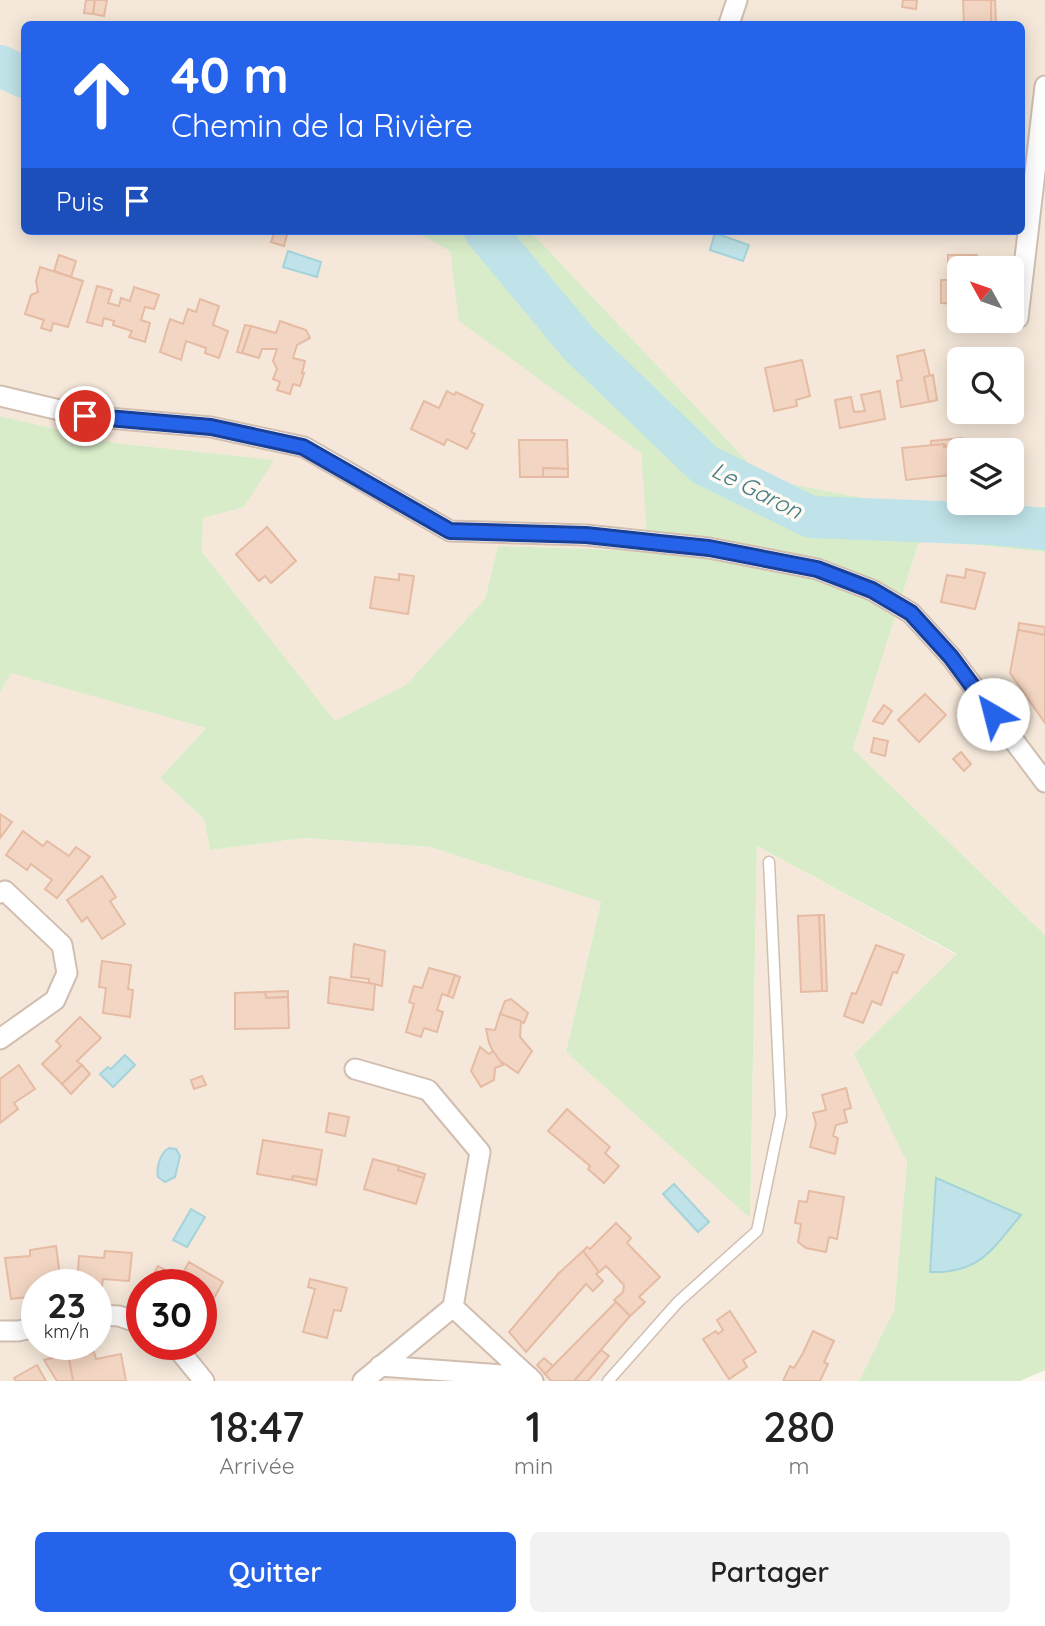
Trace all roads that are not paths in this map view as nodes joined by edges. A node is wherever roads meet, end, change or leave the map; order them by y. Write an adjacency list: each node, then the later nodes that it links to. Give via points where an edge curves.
1 (737, 0): 2 (street)
2 (730, 21)
3 (1045, 86): 4 (street)
4 (1040, 179): 5 (street)
5 (1024, 280)
6 (0, 396): 7 (street, via 85,416 211,427 303,447 450,531 586,535 709,548 817,569 872,590 911,613 951,657)
7 (1045, 782)
8 (769, 862): 20 (lane, via 781,1115 757,1231 678,1302)
9 (0, 893): 10 (street, via 5,891 62,945 67,972 55,1000)
10 (0, 1038)
11 (355, 1069): 12 (street, via 428,1090 480,1152)
12 (453, 1307): 16 (street); 17 (street)
13 (18, 1330): 14 (street)
14 (0, 1346)
15 (187, 1360): 18 (street)
16 (380, 1366): 17 (street); 19 (street)
17 (531, 1379)
18 (204, 1381)
19 (363, 1381)
20 (608, 1381)

